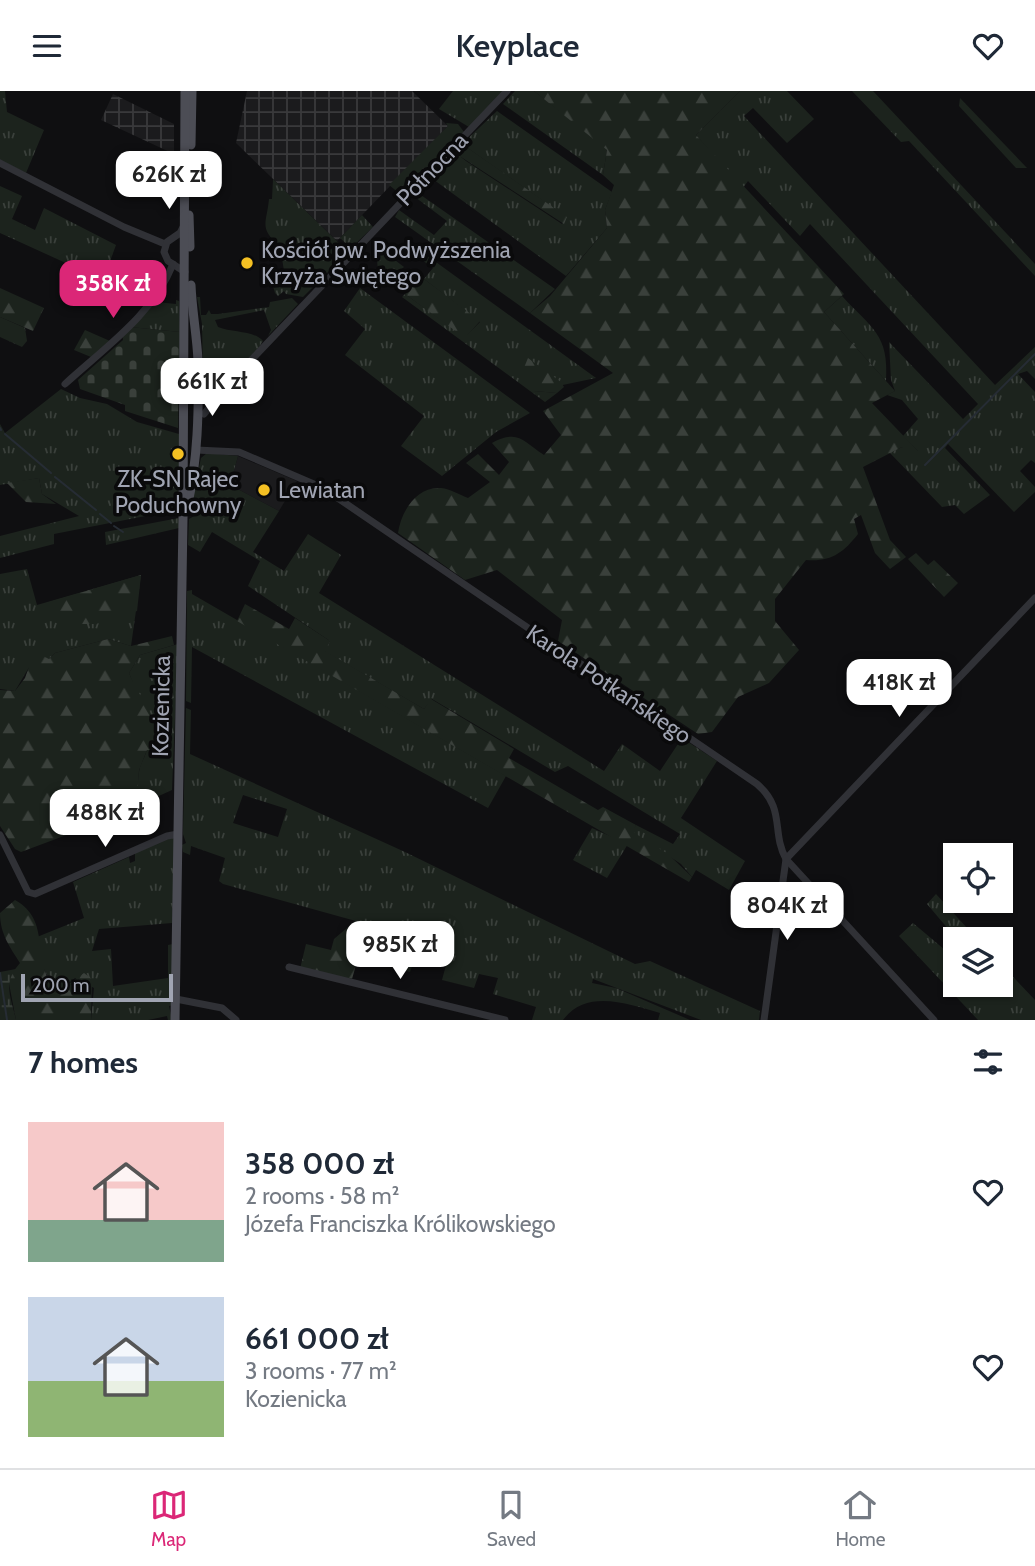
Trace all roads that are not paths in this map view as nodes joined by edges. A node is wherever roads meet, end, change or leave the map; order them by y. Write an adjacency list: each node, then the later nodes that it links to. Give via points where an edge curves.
1 (185, 91): 5 (main road, Kozienicka)
2 (192, 91): 7 (main road, Kozienicka)
3 (507, 91): 13 (street, Północna, via 237,375)
4 (0, 163): 6 (street)
5 (180, 237): 6 (street); 7 (street); 9 (main road, Kozienicka)
6 (165, 244): 8 (street, via 165,255)
7 (190, 248): 11 (main road, Kozienicka)
8 (173, 264): 9 (street); 12 (street, via 150,307)
9 (185, 272): 10 (main road, Kozienicka)
10 (185, 372): 11 (street); 14 (main road, Kozienicka)
11 (200, 383): 13 (street); 15 (main road, Kozienicka)
12 (65, 384)
13 (220, 385): 16 (street, via 219,396)
14 (184, 404): 15 (main road, via 190,399); 17 (main road, Kozienicka)
15 (197, 404): 17 (main road, Kozienicka)
16 (204, 414)
17 (191, 445): 18 (main road, Kozienicka); 18 (main road, Kozienicka, via 196,471); 22 (street, Karola Potkańskiego, via 239,452 323,488 751,780 774,804)
18 (183, 519): 20 (main road, Kozienicka)
19 (1035, 598): 22 (street)
20 (178, 834): 21 (street, via 36,894 28,892); 24 (main road, Kozienicka)
21 (0, 835)
22 (786, 859): 28 (street); 29 (street, Karola Potkańskiego)
23 (289, 967): 27 (street)
24 (176, 999): 25 (main road, Kozienicka); 26 (street, via 222,1008)
25 (175, 1020)
26 (236, 1020)
27 (505, 1020)
28 (764, 1020)
29 (934, 1020)

